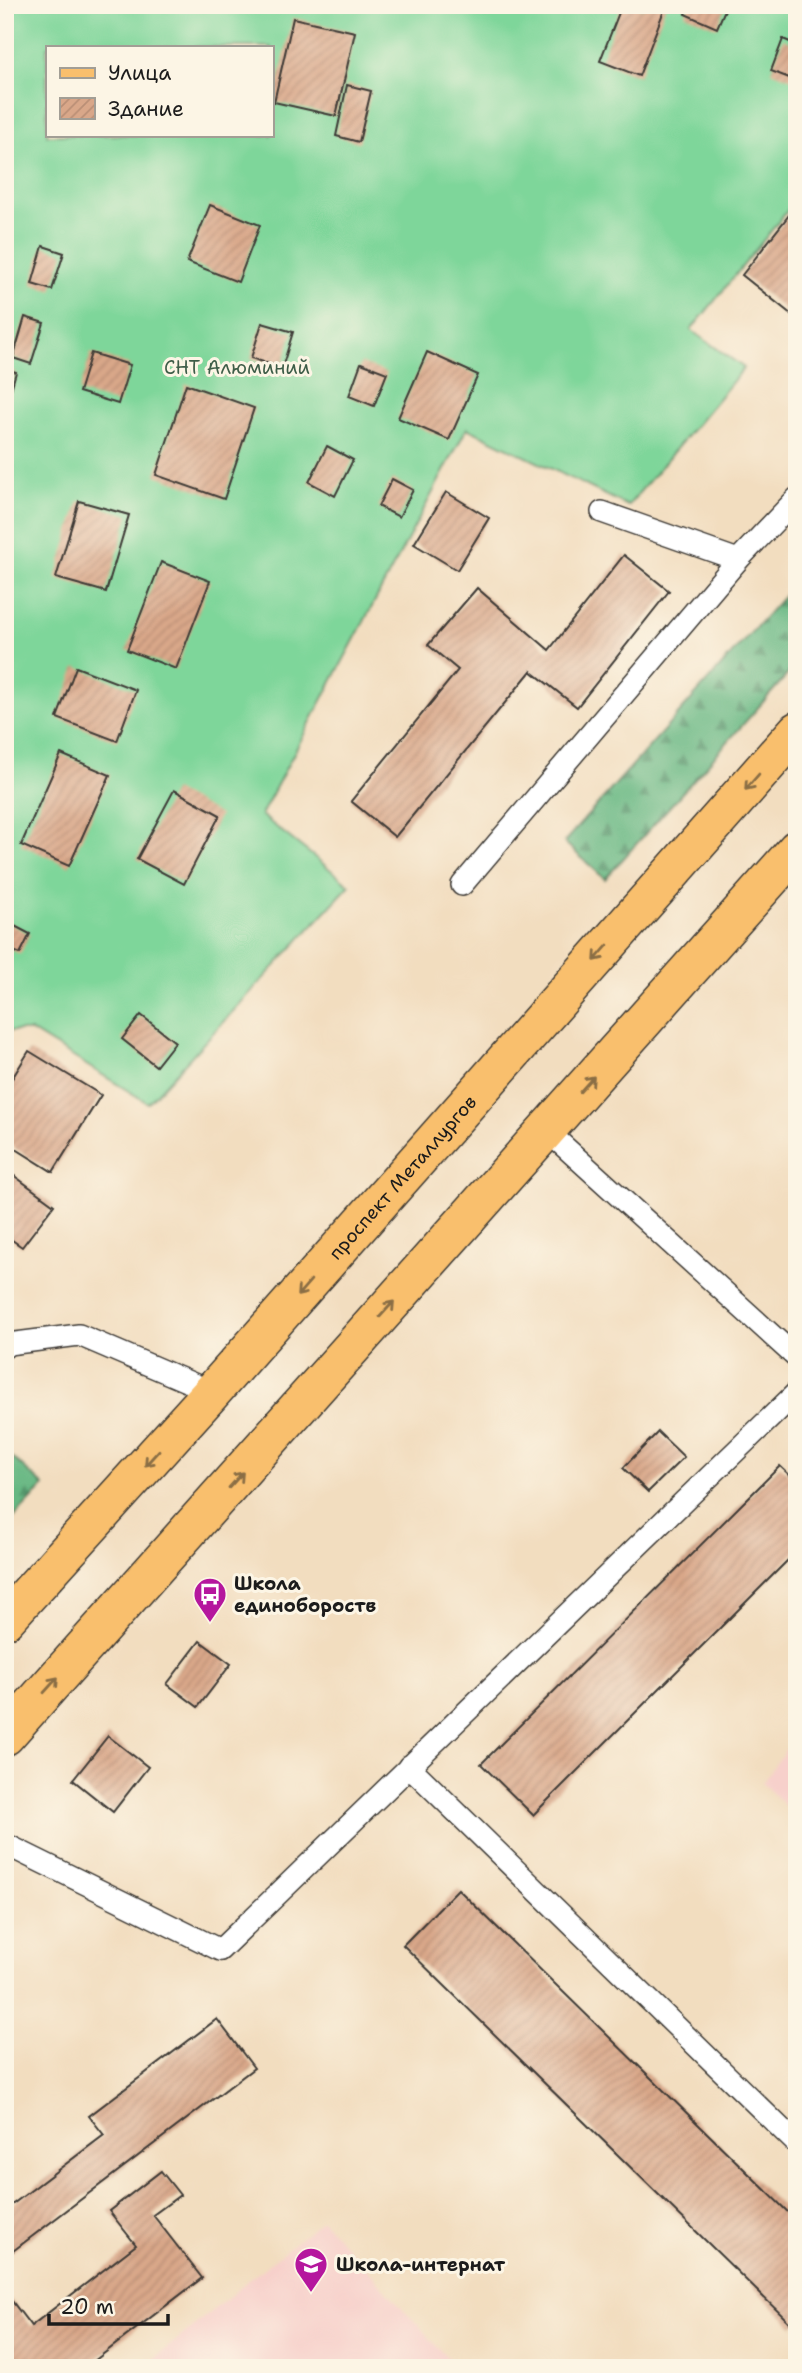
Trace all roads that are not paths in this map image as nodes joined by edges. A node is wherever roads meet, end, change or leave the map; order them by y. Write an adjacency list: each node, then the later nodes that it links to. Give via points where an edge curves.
1 (797, 498): 3 (lane)
2 (602, 512): 3 (lane)
3 (738, 560): 6 (lane)
4 (797, 731): 10 (main road, проспект Металлургов, one-way to 10)
5 (797, 849): 7 (main road, one-way to 5)
6 (462, 885)
7 (546, 1130): 9 (lane); 13 (main road, one-way to 7)
8 (5, 1347): 10 (lane, via 79,1335)
9 (797, 1358)
10 (212, 1392): 12 (main road, проспект Металлургов, one-way to 12)
11 (797, 1392): 14 (lane)
12 (5, 1620)
13 (5, 1736)
14 (409, 1766): 15 (lane, via 220,1950); 16 (lane)
15 (5, 1844)
16 (797, 2144)

